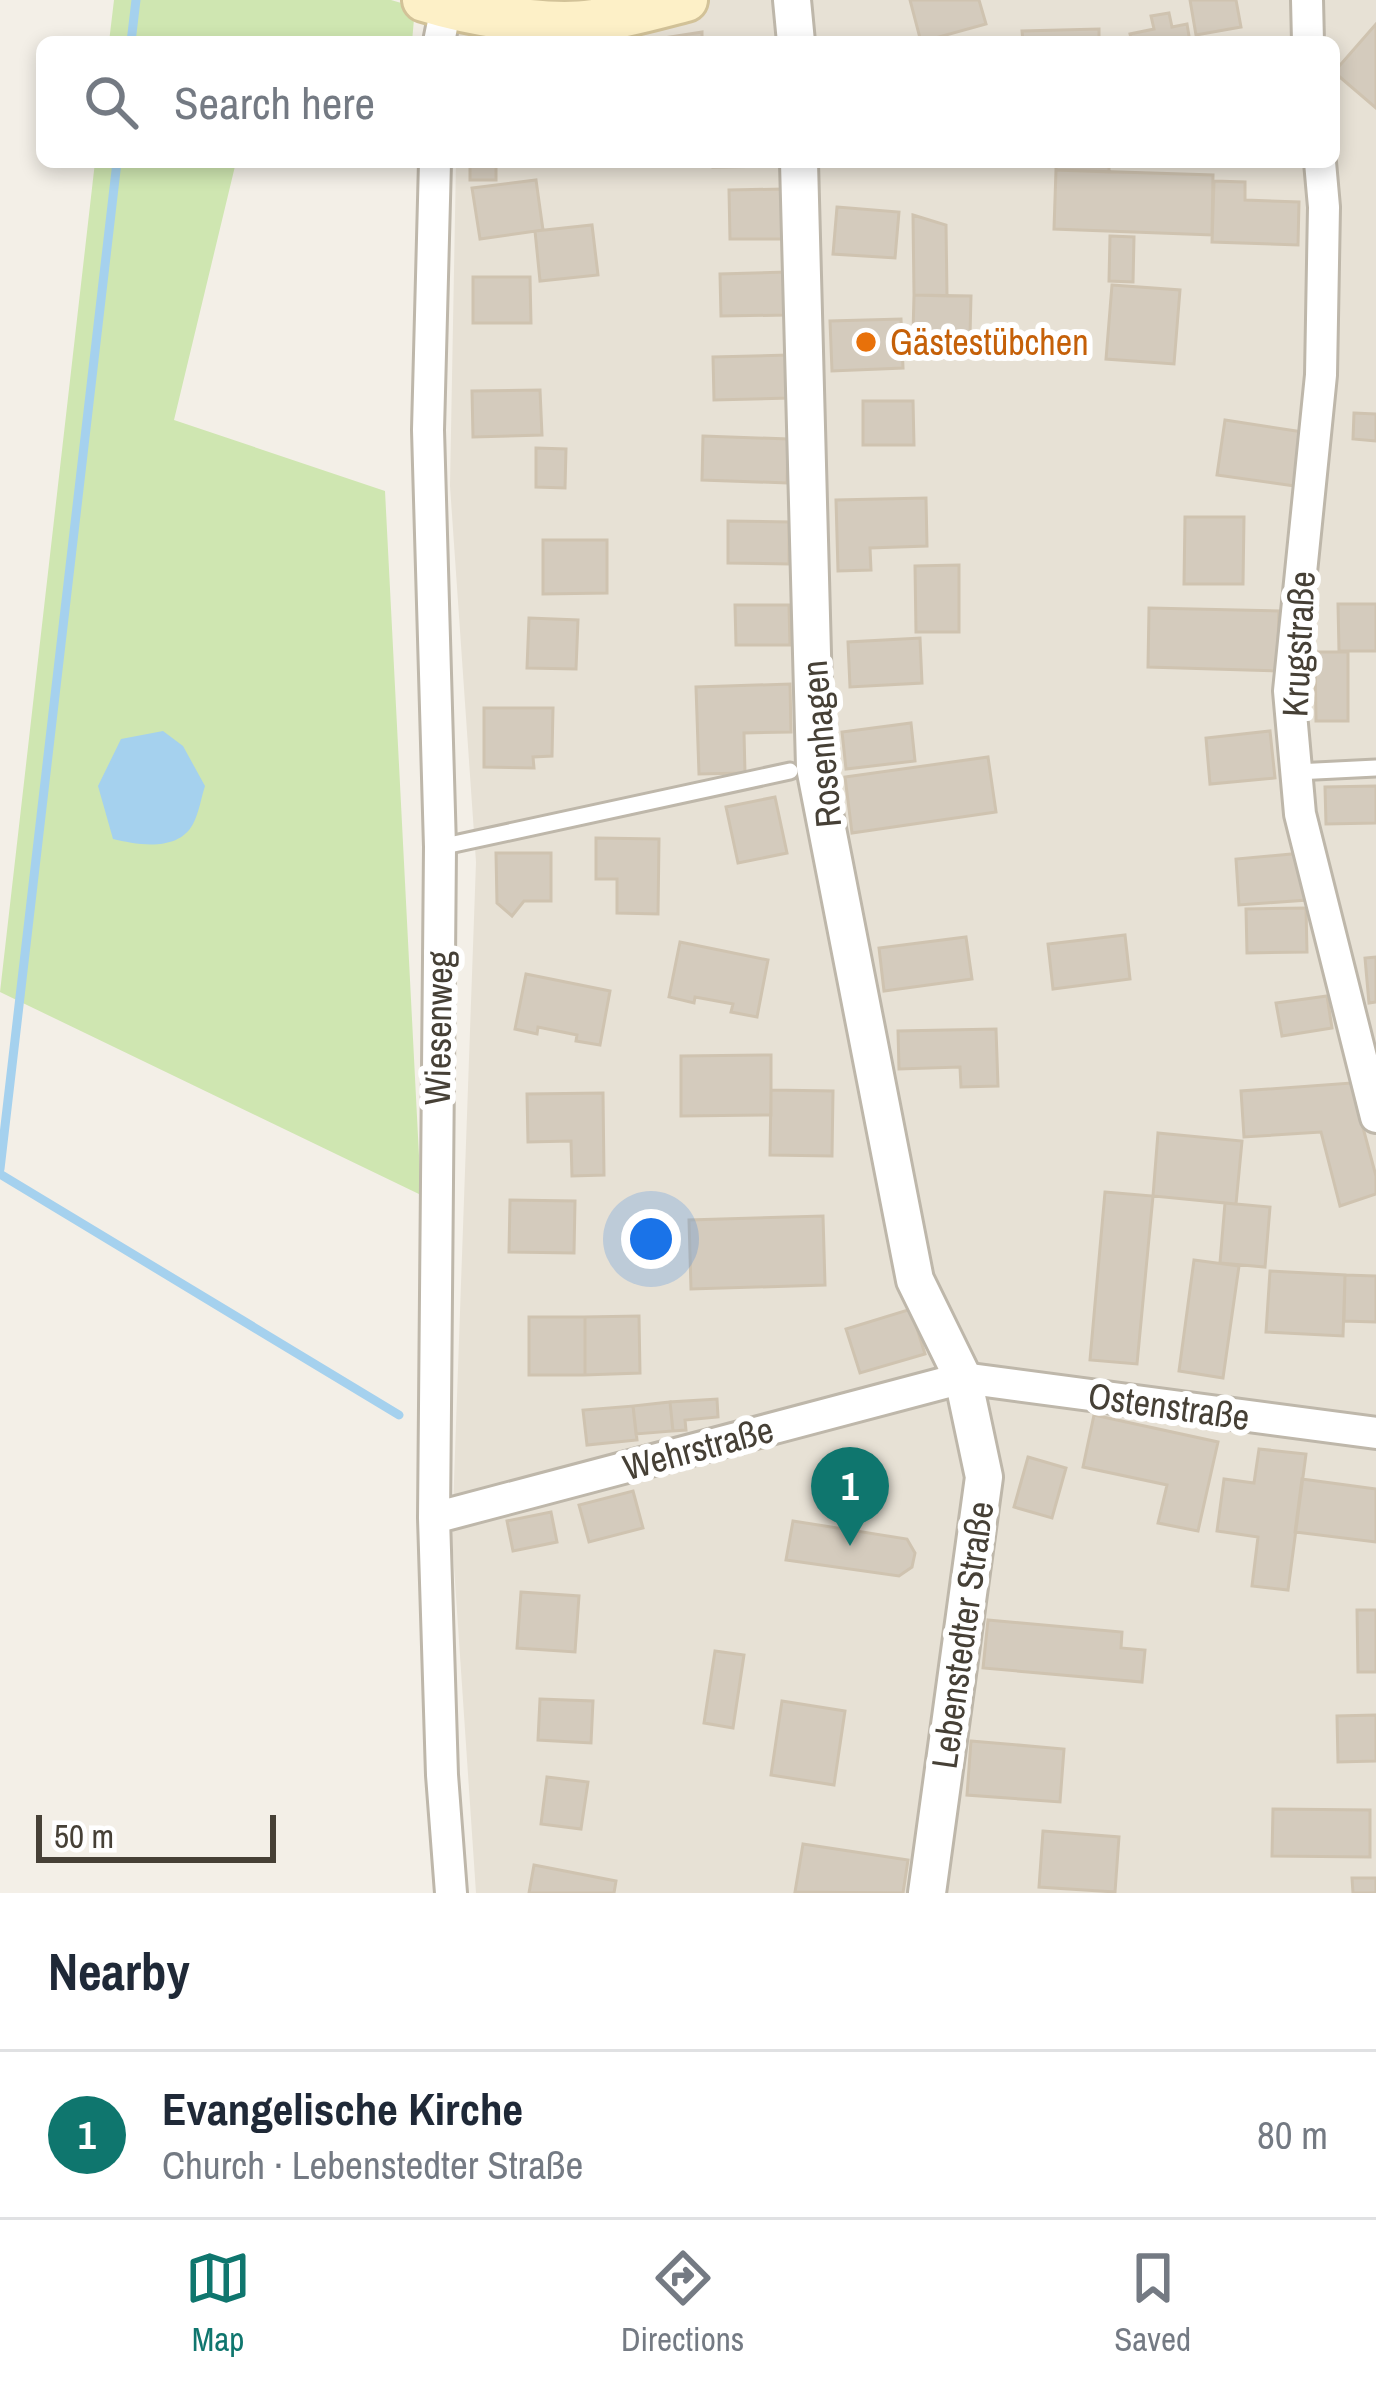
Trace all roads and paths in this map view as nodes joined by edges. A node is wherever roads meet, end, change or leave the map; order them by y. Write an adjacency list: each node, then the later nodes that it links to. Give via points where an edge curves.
1 (686, 0): 4 (main road)
2 (792, 0): 6 (street)
3 (1307, 0): 7 (street)
4 (622, 8): 5 (main road, via 588,22)
5 (436, 16)
6 (795, 36)
7 (1308, 36)
8 (435, 168): 14 (street, Wiesenweg, via 428,430)
9 (800, 168): 16 (street, Rosenhagen, via 815,767 915,1280)
10 (1320, 168): 13 (street, Krugstraße, via 1321,375 1289,691)
11 (1376, 768): 13 (lane)
12 (790, 771): 14 (lane)
13 (1296, 772): 15 (street, Krugstraße)
14 (440, 847): 18 (street, Wiesenweg)
15 (1376, 1118)
16 (963, 1378): 17 (street, Ostenstraße); 18 (street, Wehrstraße); 20 (street, Lebenstedter Straße, via 984,1478)
17 (1376, 1433)
18 (434, 1518): 19 (street, Wiesenweg)
19 (451, 1893)
20 (927, 1893)

